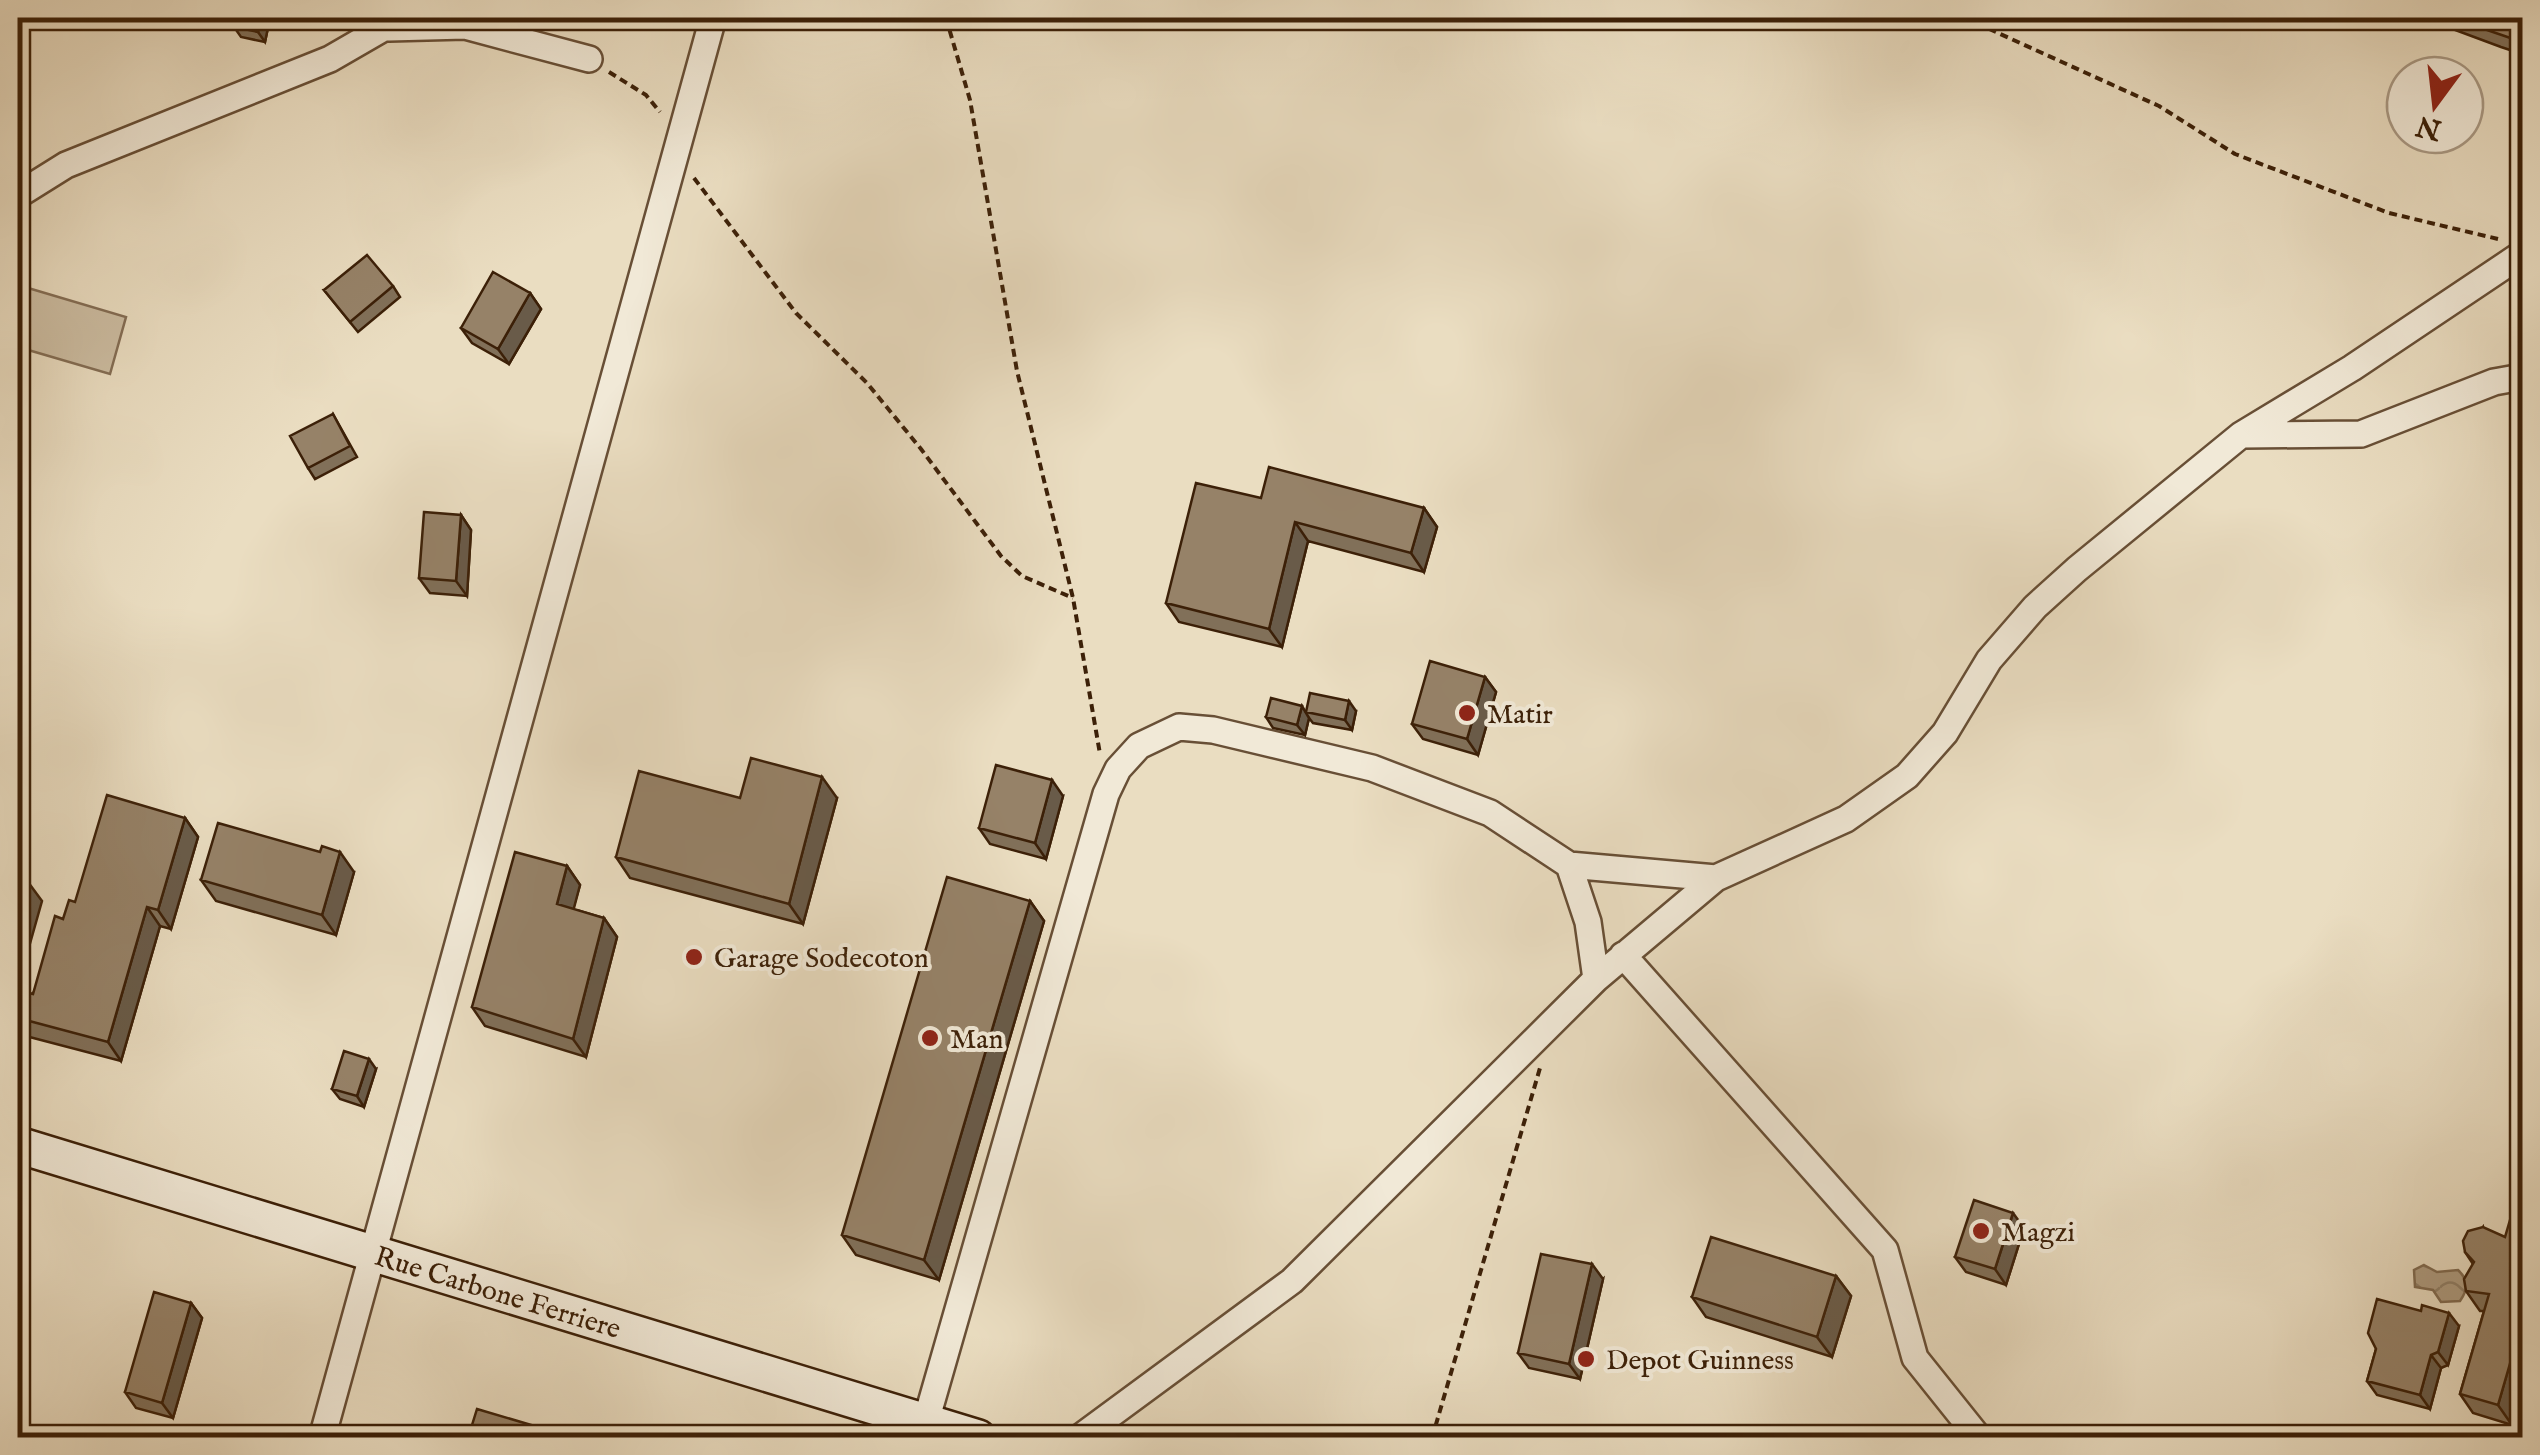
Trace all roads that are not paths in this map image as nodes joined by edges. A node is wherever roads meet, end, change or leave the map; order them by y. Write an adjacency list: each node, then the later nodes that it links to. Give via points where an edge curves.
1 (713, 18): 13 (street)
2 (396, 23): 3 (street, via 465,26); 4 (street, via 330,59 66,166)
3 (588, 60)
4 (18, 194)
5 (2513, 247): 7 (street, via 2352,368)
6 (2522, 377): 7 (street, via 2362,434)
7 (2241, 435): 9 (street, via 2035,607 1907,776 1846,819)
8 (1569, 865): 9 (street); 11 (street, via 1588,922); 14 (street, via 1490,813 1372,768 1179,726 1139,746 1106,794)
9 (1716, 878): 10 (street)
10 (1623, 956): 11 (street); 18 (street, via 1885,1250 1916,1358)
11 (1596, 978): 17 (street, via 1292,1282)
12 (18, 1145): 13 (street, Rue Carbone Ferriere)
13 (375, 1254): 14 (street, Rue Carbone Ferriere); 15 (street)
14 (926, 1421): 16 (street, Rue Carbone Ferriere)
15 (322, 1438)
16 (978, 1438)
17 (1078, 1438)
18 (1979, 1438)

